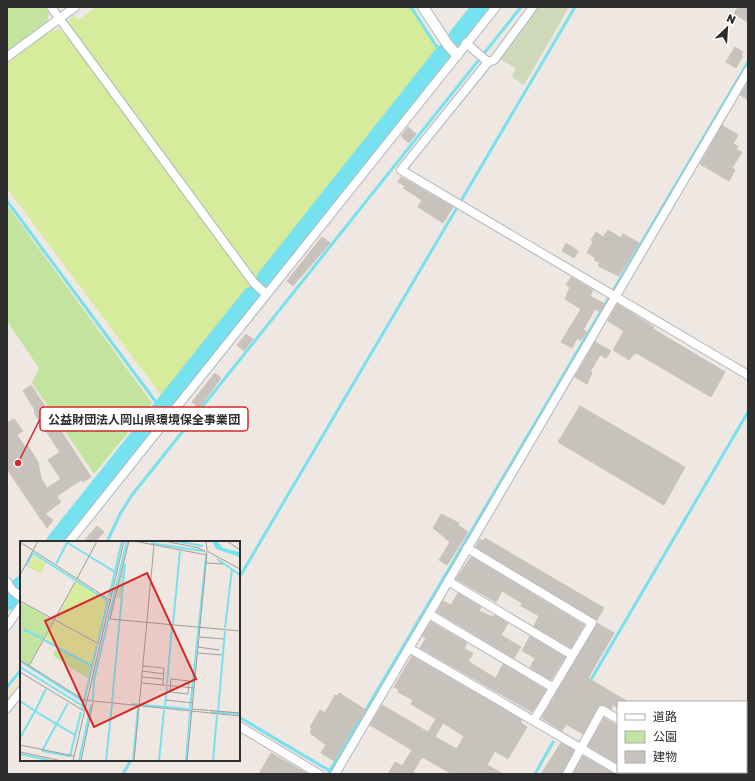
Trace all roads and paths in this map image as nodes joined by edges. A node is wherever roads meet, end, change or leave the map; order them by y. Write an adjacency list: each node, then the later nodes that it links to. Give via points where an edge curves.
1 (51, 7): 6 (street)
2 (75, 7): 6 (street)
3 (423, 7): 8 (street)
4 (496, 7): 7 (street)
5 (533, 7): 10 (street, via 494,60)
6 (59, 19): 9 (street); 12 (street, via 254,283)
7 (466, 43): 8 (street); 10 (street)
8 (457, 55): 12 (street)
9 (7, 57)
10 (484, 58): 13 (street, via 401,170)
11 (748, 71): 13 (street)
12 (266, 294): 15 (street)
13 (612, 295): 14 (street); 16 (street)
14 (748, 375)
15 (70, 541)
16 (467, 548): 17 (street); 24 (street, via 592,622)
17 (448, 581): 21 (street); 24 (street)
18 (7, 582): 19 (street)
19 (20, 596)
20 (20, 607): 22 (street)
21 (429, 614): 23 (street); 25 (street)
22 (7, 626)
23 (409, 648): 29 (street); 33 (street)
24 (572, 655): 25 (street)
25 (552, 687): 29 (street)
26 (20, 692): 27 (street)
27 (7, 708)
28 (617, 718): 31 (street, via 602,710)
29 (534, 720): 31 (street)
30 (240, 727): 34 (street)
31 (581, 748): 32 (street); 35 (street)
32 (617, 769)
33 (336, 772)
34 (319, 774)
35 (566, 774)

